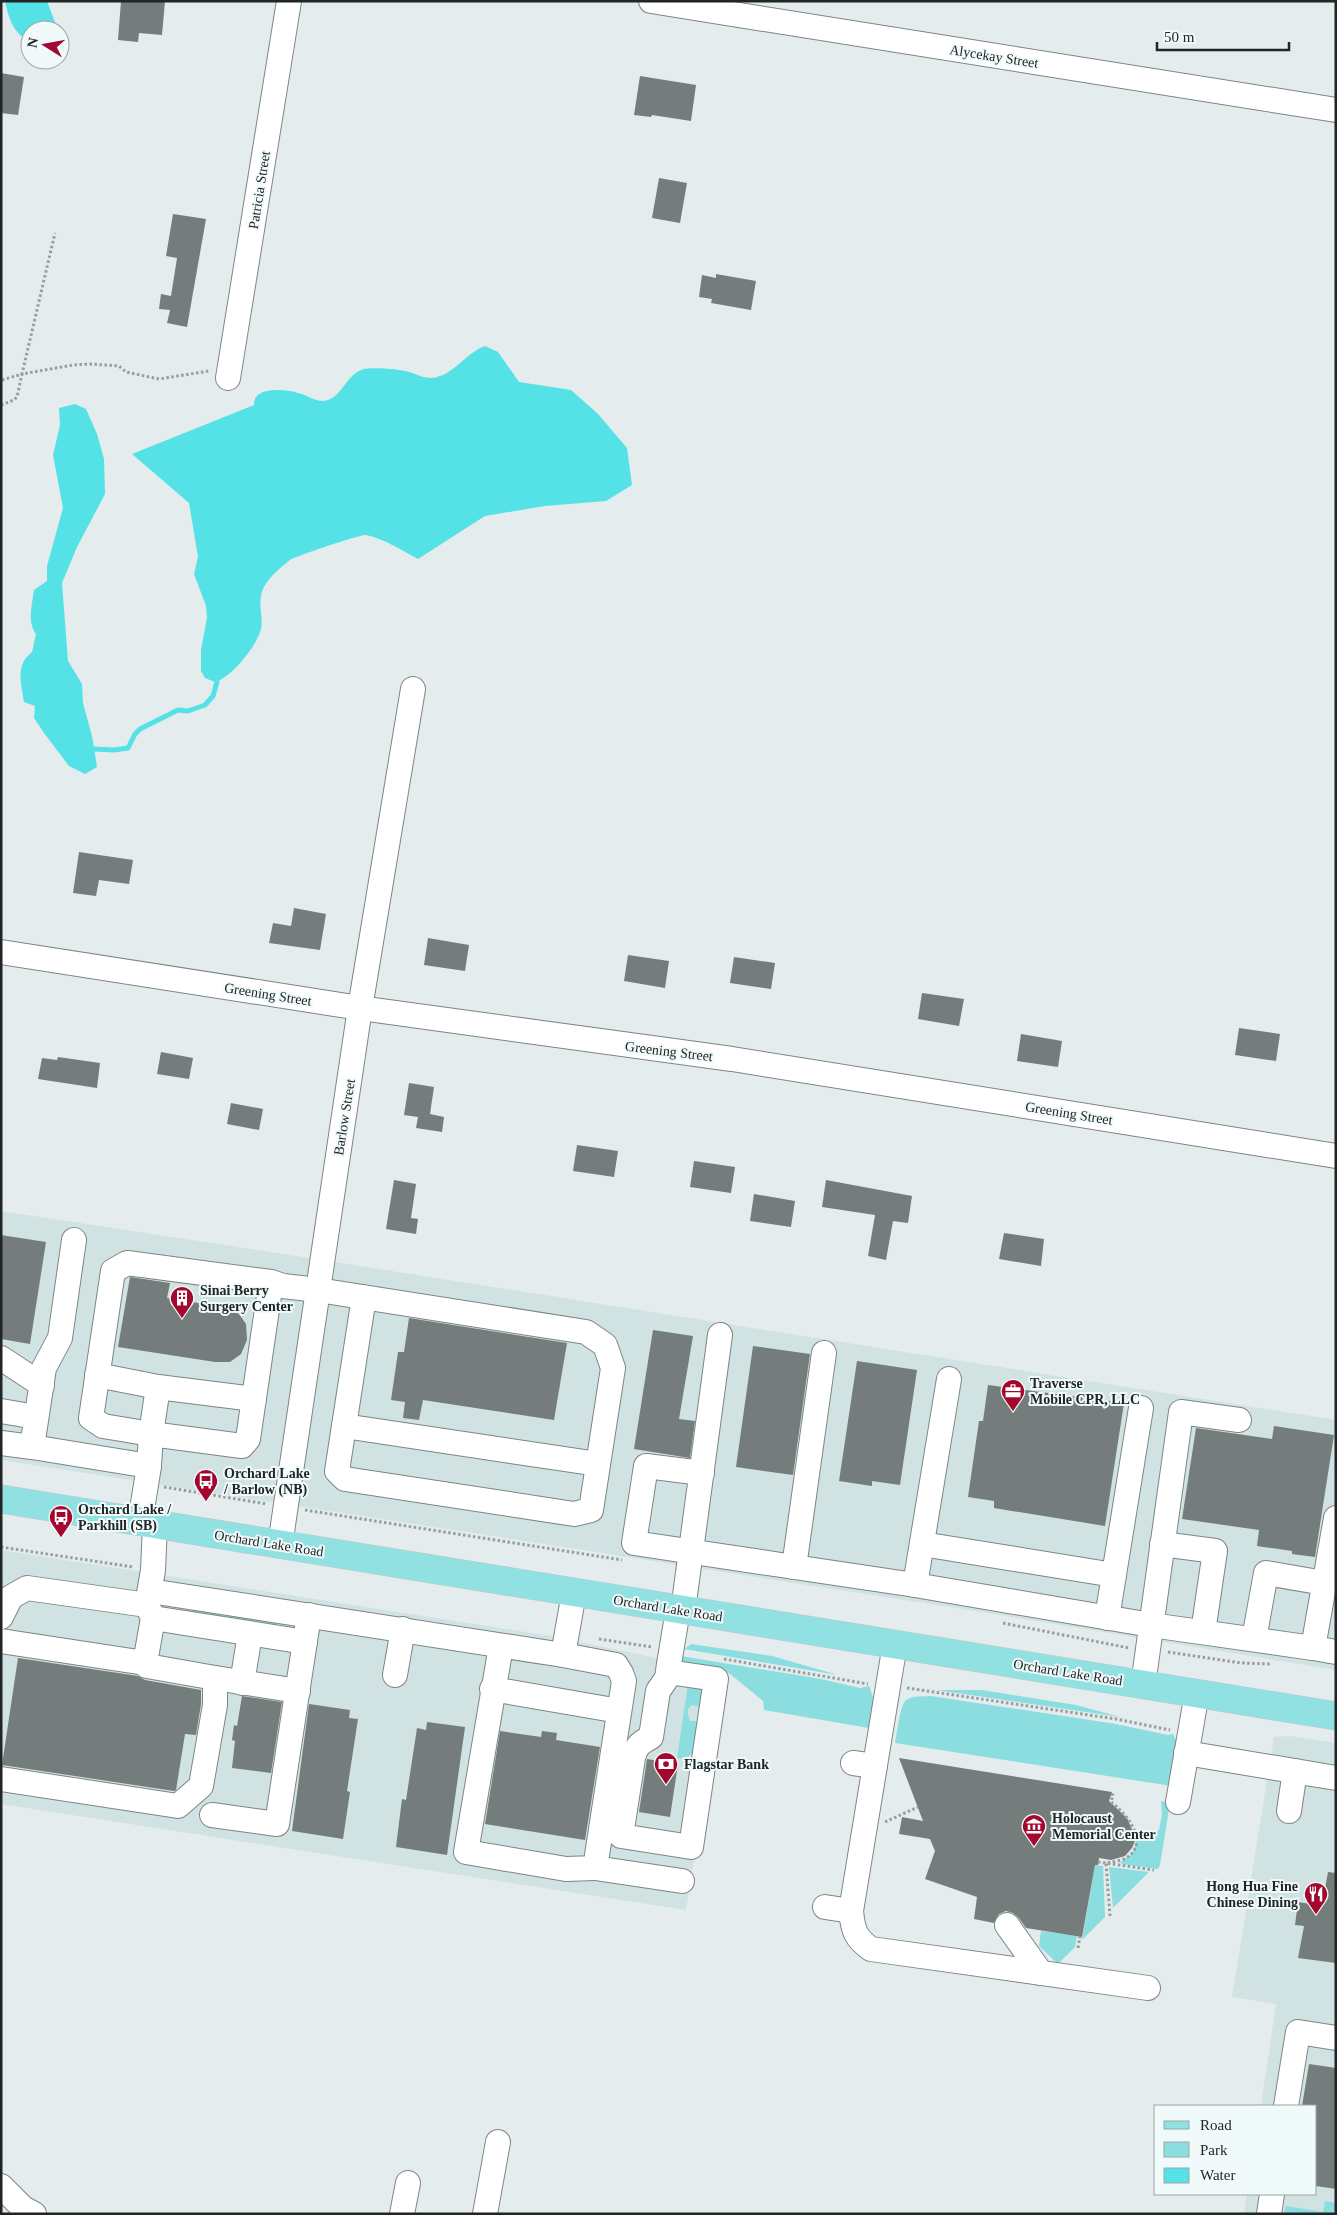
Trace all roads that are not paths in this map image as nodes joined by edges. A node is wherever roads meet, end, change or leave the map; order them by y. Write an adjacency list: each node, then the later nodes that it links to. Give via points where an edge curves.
1 (289, 1): 4 (street, Patricia Street)
2 (651, 1): 3 (street, Alycekay Street)
3 (1336, 110)
4 (229, 376)
5 (413, 689): 7 (street, Barlow Street)
6 (1, 952): 7 (street, Greening Street)
7 (360, 1008): 8 (street, Greening Street, via 742,1061); 11 (street, Barlow Street)
8 (1336, 1156)
9 (74, 1240): 18 (street, via 60,1338 44,1368)
10 (271, 1282): 11 (street); 16 (street, via 127,1263 113,1271); 20 (street)
11 (318, 1290): 12 (street); 37 (street, Barlow Street)
12 (364, 1297): 25 (street); 29 (street, via 586,1332 605,1345 613,1368)
13 (720, 1335): 31 (street)
14 (824, 1353): 39 (street)
15 (1, 1358): 18 (street)
16 (97, 1375): 19 (street); 26 (street, via 90,1418 103,1426)
17 (949, 1379): 35 (street)
18 (42, 1384): 23 (street)
19 (158, 1387): 20 (street); 26 (street)
20 (254, 1399): 26 (street, via 248,1438 242,1446)
21 (1141, 1408): 40 (street)
22 (1, 1411): 23 (street)
23 (36, 1417): 28 (street)
24 (1239, 1420): 36 (street, via 1181,1412)
25 (344, 1426): 29 (street); 29 (street, via 337,1471 345,1479 574,1514 591,1510)
26 (151, 1434): 30 (street)
27 (1, 1443): 28 (street)
28 (32, 1447): 30 (street)
29 (598, 1464)
30 (149, 1466): 34 (street)
31 (702, 1473): 38 (street); 38 (street, via 646,1466 634,1543)
32 (1, 1500): 34 (main road, Orchard Lake Road)
33 (1336, 1518): 41 (street)
34 (148, 1523): 37 (main road, Orchard Lake Road); 44 (street)
35 (922, 1544): 40 (street); 42 (street)
36 (1162, 1544): 49 (street); 51 (street, via 1215,1551)
37 (280, 1545): 43 (main road, Orchard Lake Road)
38 (691, 1553): 39 (street); 45 (street)
39 (794, 1567): 42 (street)
40 (1114, 1575): 48 (street)
41 (1324, 1583): 53 (street, via 1266,1572); 59 (street)
42 (915, 1585): 48 (street)
43 (574, 1592): 45 (main road, Orchard Lake Road); 56 (street)
44 (151, 1596): 46 (street); 47 (street, via 27,1588 11,1597); 52 (street); 61 (street)
45 (681, 1610): 57 (main road, Orchard Lake Road); 60 (street)
46 (309, 1615): 50 (street); 55 (street)
47 (1, 1617)
48 (1107, 1618): 49 (street)
49 (1151, 1625): 51 (street); 65 (street)
50 (403, 1629): 58 (street); 62 (street)
51 (1203, 1632): 53 (street)
52 (250, 1634): 55 (street); 64 (street)
53 (1254, 1640): 59 (street)
54 (1, 1641): 61 (street)
55 (305, 1642): 67 (street)
56 (565, 1644): 58 (street); 69 (street, via 616,1665 622,1672 624,1681)
57 (895, 1644): 65 (main road, Orchard Lake Road); 81 (street, via 889,1685 864,1764)
58 (501, 1646): 66 (street)
59 (1325, 1650)
60 (670, 1661): 60 (street, via 667,1678 658,1692 651,1737 635,1748 621,1836 691,1847 716,1680)
61 (145, 1663): 63 (street, via 147,1666)
62 (395, 1675)
63 (215, 1678): 64 (street); 74 (street, via 215,1705 201,1786 178,1806)
64 (242, 1683): 67 (street)
65 (1143, 1685): 68 (main road, Orchard Lake Road)
66 (492, 1690): 69 (street); 78 (street, via 466,1852 566,1869)
67 (298, 1691): 77 (street, via 277,1824)
68 (1197, 1693): 70 (main road, Orchard Lake Road); 71 (street)
69 (619, 1710): 78 (street)
70 (1336, 1716)
71 (1188, 1744): 72 (street); 75 (street)
72 (1295, 1771): 73 (street); 76 (street)
73 (1336, 1778)
74 (1, 1779)
75 (1178, 1802)
76 (1289, 1811)
77 (212, 1815)
78 (595, 1868): 79 (street)
79 (682, 1881)
80 (825, 1907): 81 (street)
81 (852, 1911): 83 (street, via 859,1941 871,1949)
82 (1007, 1925): 83 (street)
83 (1041, 1973): 84 (street)
84 (1148, 1988)
85 (1336, 2038): 86 (street, via 1298,2032)
86 (1286, 2105)
87 (498, 2142): 93 (street)
88 (408, 2183): 92 (street)
89 (1, 2186): 91 (street, via 23,2208)
90 (1272, 2195): 94 (street)
91 (34, 2214)
92 (402, 2214)
93 (485, 2214)
94 (1269, 2214)

